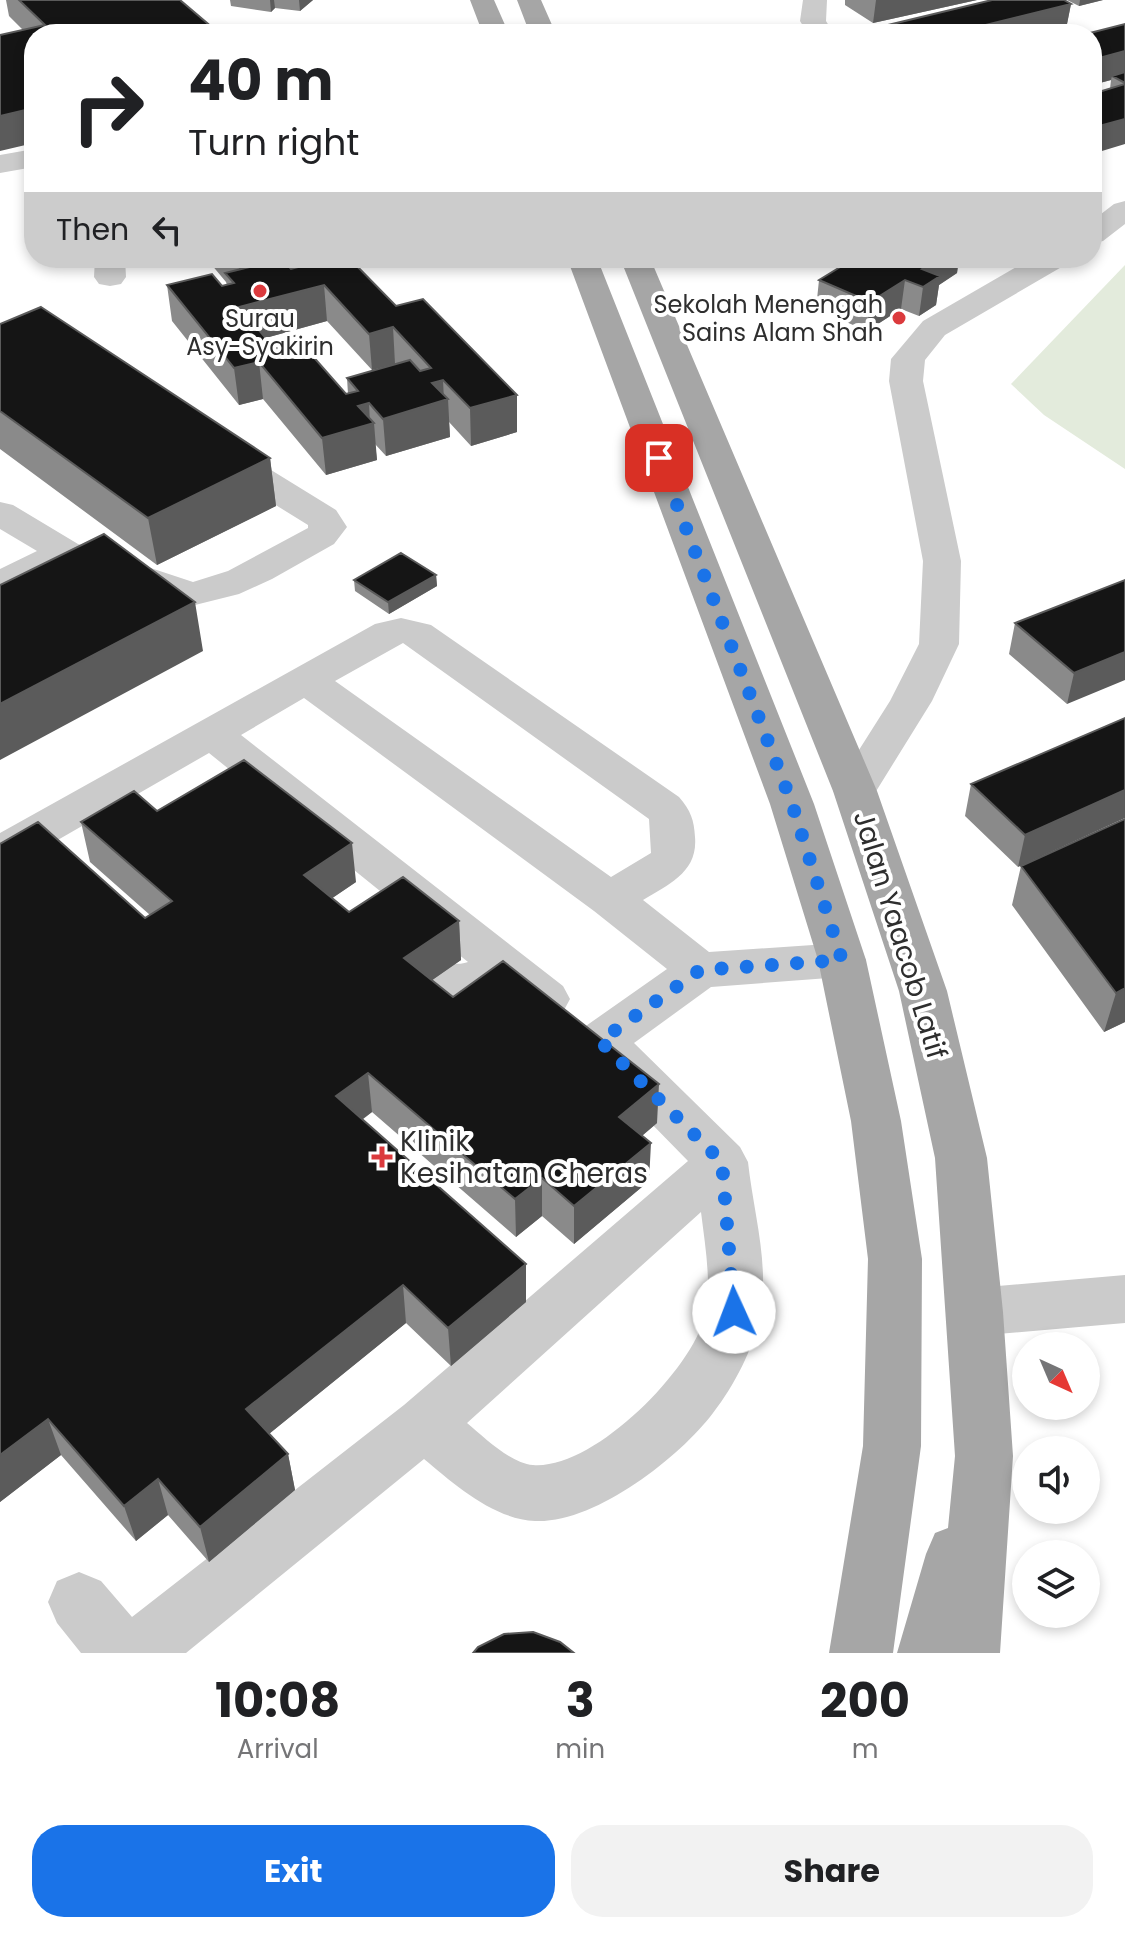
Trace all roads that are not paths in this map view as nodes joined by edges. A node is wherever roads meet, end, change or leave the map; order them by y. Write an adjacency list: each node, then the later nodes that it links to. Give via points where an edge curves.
1 (482, 0): 4 (main road)
2 (529, 0): 5 (main road)
3 (815, 0): 6 (lane)
4 (492, 24)
5 (539, 24)
6 (815, 24)
7 (24, 160): 8 (lane)
8 (0, 164)
9 (1125, 210): 10 (lane)
10 (1102, 225)
11 (586, 268): 23 (main road, via 792,804)
12 (639, 268): 20 (main road, Jalan Yaacob Latif)
13 (1037, 268): 20 (lane, via 934,328 908,359 906,381 942,561 939,644)
14 (190, 436): 16 (lane, via 323,518 328,527 321,536 225,587 191,594)
15 (0, 513): 16 (lane)
16 (65, 552): 17 (lane)
17 (0, 584)
18 (306, 680): 19 (lane); 22 (lane); 22 (lane, via 389,633 417,634 664,808 672,818 674,853 667,864)
19 (212, 733): 21 (lane); 24 (lane, via 377,894)
20 (855, 791): 30 (main road, Jalan Yaacob Latif, via 923,991 961,1158)
21 (0, 853)
22 (610, 899): 25 (lane)
23 (842, 960): 25 (lane); 36 (main road, via 876,1121 895,1259 892,1446)
24 (505, 968): 26 (lane, via 458,984); 27 (lane)
25 (700, 970): 27 (lane)
26 (438, 976)
27 (600, 1041): 28 (lane)
28 (722, 1162): 31 (lane); 31 (lane, via 734,1312 719,1352 686,1403 631,1452 568,1490 532,1493 491,1475)
29 (1125, 1299): 30 (lane)
30 (975, 1312): 32 (main road, Jalan Yaacob Latif)
31 (424, 1424): 35 (lane)
32 (984, 1456): 37 (main road); 38 (main road, Jalan Yaacob Latif)
33 (79, 1602): 34 (lane)
34 (121, 1653)
35 (136, 1653)
36 (861, 1653)
37 (929, 1653)
38 (968, 1653)

